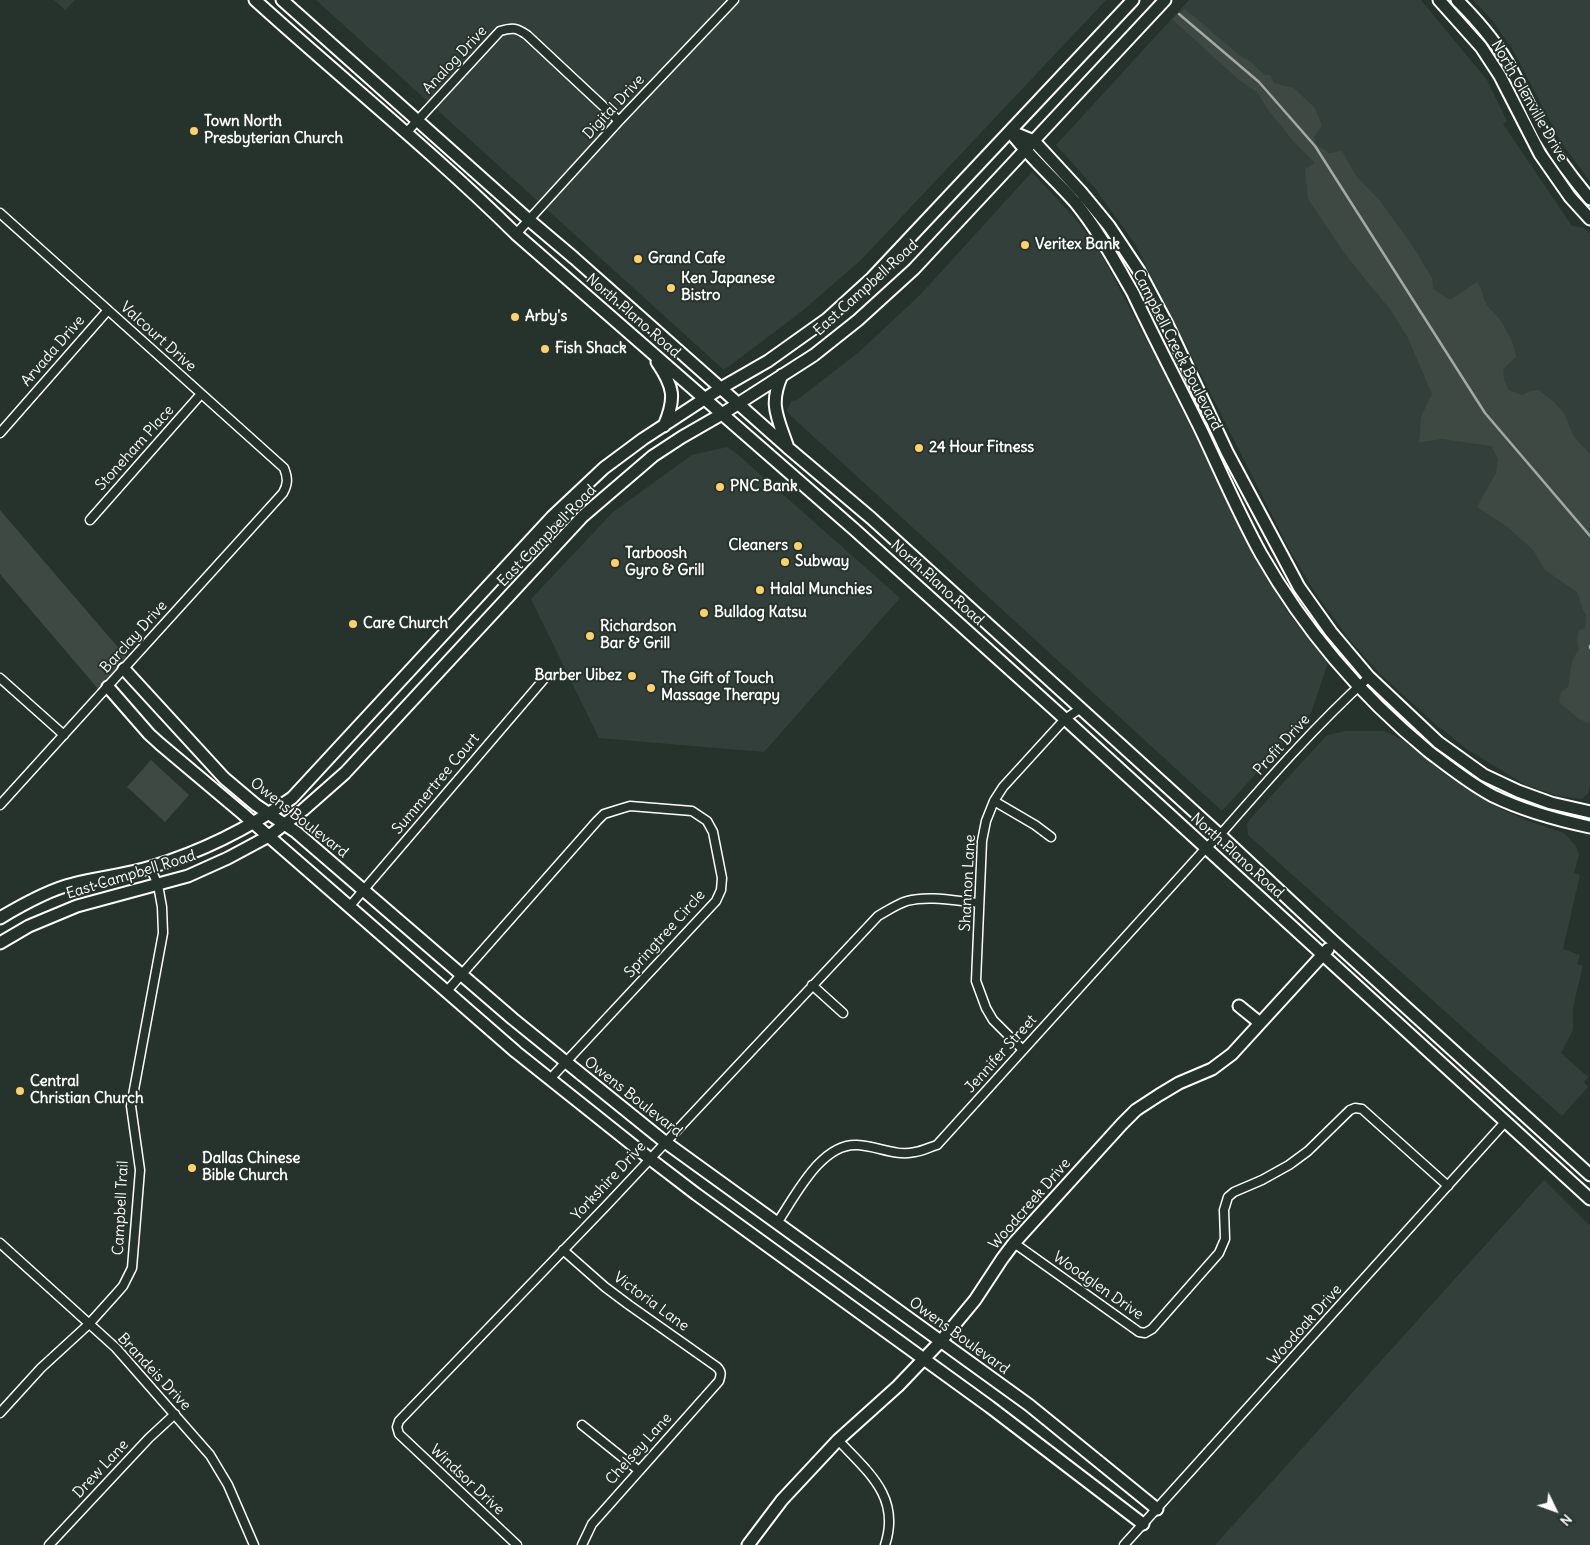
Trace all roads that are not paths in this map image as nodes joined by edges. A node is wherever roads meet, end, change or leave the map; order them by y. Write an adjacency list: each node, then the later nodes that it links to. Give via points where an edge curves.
1 (255, 0): 9 (main road, North Plano Road)
2 (282, 0): 8 (main road, North Plano Road)
3 (734, 0): 11 (street, Digital Drive)
4 (1133, 0): 12 (main road, East Campbell Road)
5 (1165, 0): 14 (main road, East Campbell Road)
6 (1439, 0): 19 (main road, North Glenville Drive, via 1481,47 1500,76 1540,154)
7 (1457, 0): 16 (main road, North Glenville Drive, via 1505,59 1546,138)
8 (336, 48): 9 (main road); 10 (main road, North Plano Road)
9 (324, 63): 13 (main road, North Plano Road)
10 (418, 121): 11 (street, Analog Drive, via 500,31 518,28); 13 (street, Analog Drive); 18 (main road, North Plano Road)
11 (619, 121): 18 (street, Digital Drive)
12 (1010, 131): 14 (main road, Campbell Creek Boulevard); 15 (main road, Campbell Creek Boulevard); 26 (main road, East Campbell Road, via 872,278 827,319 768,361)
13 (406, 134): 20 (main road, North Plano Road)
14 (1034, 141): 15 (main road, East Campbell Road); 21 (main road, Campbell Creek Boulevard, via 1109,226)
15 (1025, 151): 22 (main road, Campbell Creek Boulevard, via 1075,202); 25 (main road, East Campbell Road, via 914,269 836,338)
16 (1590, 199)
17 (0, 213): 23 (street, Valcourt Drive)
18 (529, 220): 20 (street, Digital Drive); 26 (main road, North Plano Road)
19 (1590, 220)
20 (516, 234): 24 (main road, North Plano Road)
21 (1134, 263): 22 (main road); 30 (main road, Campbell Creek Boulevard, via 1167,324)
22 (1120, 270): 32 (main road, Campbell Creek Boulevard)
23 (108, 310): 27 (street, Valcourt Drive); 34 (street, Arvada Drive)
24 (649, 350): 28 (main road, North Plano Road); 35 (main road, via 668,378 672,400)
25 (782, 375): 29 (main road, East Campbell Road); 37 (main road, via 774,400)
26 (722, 388): 28 (main road, East Campbell Road); 29 (main road, North Plano Road)
27 (201, 394): 38 (street, Valcourt Drive, via 284,468); 40 (street, Stoneham Place)
28 (705, 399): 31 (main road, North Plano Road); 35 (main road, East Campbell Road)
29 (738, 403): 31 (main road, East Campbell Road); 37 (main road, North Plano Road)
30 (1206, 409): 32 (main road); 44 (main road, Campbell Creek Boulevard)
31 (722, 414): 41 (main road, North Plano Road); 43 (main road, East Campbell Road, via 653,456 583,516)
32 (1193, 415): 45 (main road, Campbell Creek Boulevard, via 1258,547)
33 (0, 420): 34 (street)
34 (7, 425): 36 (street, Arvada Drive)
35 (664, 426): 42 (main road, East Campbell Road, via 604,468)
36 (0, 433)
37 (787, 447): 39 (main road, North Plano Road)
38 (287, 486): 48 (street, Barclay Drive)
39 (871, 518): 41 (main road); 54 (main road, North Plano Road)
40 (90, 520)
41 (855, 530): 55 (main road, North Plano Road)
42 (535, 536): 43 (main road); 46 (main road, East Campbell Road)
43 (551, 551): 47 (main road, East Campbell Road)
44 (1299, 587): 45 (main road); 49 (main road, Campbell Creek Boulevard)
45 (1287, 594): 53 (main road, Campbell Creek Boulevard, via 1307,626)
46 (444, 633): 47 (main road); 62 (main road, East Campbell Road, via 292,798)
47 (461, 648): 64 (main road, East Campbell Road, via 344,773)
48 (124, 669): 52 (street, Barclay Drive); 62 (main road, Owens Boulevard, via 210,764)
49 (1369, 677): 53 (street, Profit Drive); 57 (main road, Campbell Creek Boulevard, via 1438,742)
50 (0, 678): 56 (street)
51 (544, 678): 72 (street, Summertree Court)
52 (108, 687): 56 (street, Barclay Drive); 63 (main road, Owens Boulevard, via 160,744)
53 (1358, 687): 58 (main road, Campbell Creek Boulevard, via 1415,740); 66 (street, Profit Drive, via 1306,738)
54 (1081, 708): 55 (street, Shannon Lane); 66 (main road, North Plano Road)
55 (1065, 719): 59 (street, Shannon Lane); 69 (main road, North Plano Road)
56 (64, 735): 60 (street, Barclay Drive)
57 (1474, 768): 58 (main road); 61 (main road, Campbell Creek Boulevard, via 1518,791)
58 (1466, 780): 65 (main road, Campbell Creek Boulevard, via 1515,805)
59 (994, 801): 68 (street); 73 (street, Shannon Lane, via 982,841)
60 (0, 805)
61 (1590, 812)
62 (269, 814): 63 (main road, East Campbell Road); 64 (main road, Owens Boulevard)
63 (252, 822): 67 (main road, Owens Boulevard); 70 (main road, East Campbell Road, via 200,850)
64 (286, 824): 67 (main road, East Campbell Road); 72 (main road, Owens Boulevard)
65 (1590, 827)
66 (1220, 835): 69 (street, Jennifer Street); 76 (main road, North Plano Road)
67 (269, 836): 71 (main road, East Campbell Road, via 188,876); 74 (main road, Owens Boulevard)
68 (1051, 837)
69 (1206, 848): 78 (main road, North Plano Road); 85 (street, Jennifer Street)
70 (150, 868): 71 (street, Campbell Trail); 75 (main road, East Campbell Road, via 70,884)
71 (158, 885): 77 (main road, East Campbell Road, via 77,906 29,926); 101 (street, Campbell Trail, via 163,933 131,1106 140,1170 132,1268 123,1286)
72 (364, 890): 74 (street, Summertree Court); 79 (main road, Owens Boulevard)
73 (979, 903): 80 (street, Yorkshire Drive, via 928,899 904,902 878,916); 85 (street, Shannon Lane, via 976,981 993,1020)
74 (349, 907): 81 (main road, Owens Boulevard)
75 (0, 918)
76 (1333, 942): 78 (main road, Woodcreek Drive); 88 (main road, North Plano Road)
77 (0, 943)
78 (1324, 956): 84 (main road, Woodcreek Drive); 89 (main road, North Plano Road)
79 (461, 975): 81 (street, Springtree Circle); 86 (main road, Owens Boulevard); 86 (street, Springtree Circle, via 604,814 630,806 692,811 707,821 713,832 722,878 716,901)
80 (812, 985): 83 (street); 90 (street, Yorkshire Drive)
81 (446, 991): 87 (main road, Owens Boulevard)
82 (1239, 1006): 84 (main road)
83 (843, 1013)
84 (1260, 1023): 99 (main road, Woodcreek Drive, via 1224,1061 1136,1110)
85 (1024, 1050): 97 (street, Jennifer Street, via 937,1144 914,1153 858,1145 842,1146 814,1170)
86 (566, 1062): 87 (street, Springtree Circle); 90 (main road, Owens Boulevard)
87 (550, 1079): 91 (main road, Owens Boulevard)
88 (1509, 1100): 89 (main road, via 1511,1115); 92 (main road, North Plano Road)
89 (1506, 1121): 94 (street, Woodoak Drive); 95 (main road, North Plano Road)
90 (665, 1142): 91 (street, Yorkshire Drive); 97 (main road, Owens Boulevard)
91 (649, 1158): 100 (street, Yorkshire Drive); 103 (main road, Owens Boulevard)
92 (1590, 1175)
93 (1590, 1180): 95 (main road)
94 (1448, 1186): 99 (street, Woodglen Drive, via 1362,1109 1350,1110 1289,1165 1228,1197 1224,1210 1225,1238 1219,1253 1152,1330 1145,1333 1139,1332); 111 (street, Woodoak Drive)
95 (1581, 1190): 96 (main road, North Plano Road)
96 (1590, 1199)
97 (777, 1223): 102 (main road, Owens Boulevard)
98 (0, 1243): 101 (street, Brandeis Drive)
99 (1014, 1243): 102 (main road, Woodcreek Drive, via 984,1288)
100 (563, 1250): 104 (street, Victoria Lane, via 605,1287 717,1367); 108 (street, Yorkshire Drive, via 399,1421)
101 (89, 1324): 105 (street, Campbell Trail, via 41,1368); 106 (street, Brandeis Drive, via 116,1348)
102 (941, 1341): 103 (main road, Woodcreek Drive); 111 (main road, Owens Boulevard, via 1029,1405)
103 (924, 1359): 109 (main road, Woodcreek Drive, via 881,1403); 112 (main road, Owens Boulevard)
104 (721, 1375): 110 (street, Chelsey Lane)
105 (0, 1413)
106 (175, 1414): 113 (street, Drew Lane); 114 (street, Brandeis Drive, via 218,1466)
107 (582, 1425): 110 (street)
108 (399, 1434): 115 (street, Windsor Drive)
109 (838, 1440): 117 (main road, Woodcreek Drive, via 782,1500); 118 (street, via 872,1476 888,1502 890,1520)
110 (638, 1470): 116 (street, Chelsey Lane, via 592,1524)
111 (1157, 1510): 112 (street, Woodoak Drive)
112 (1143, 1524): 119 (street, Woodoak Drive)
113 (49, 1545)
114 (254, 1545)
115 (517, 1545)
116 (582, 1545)
117 (748, 1545)
118 (885, 1545)
119 (1124, 1545)

